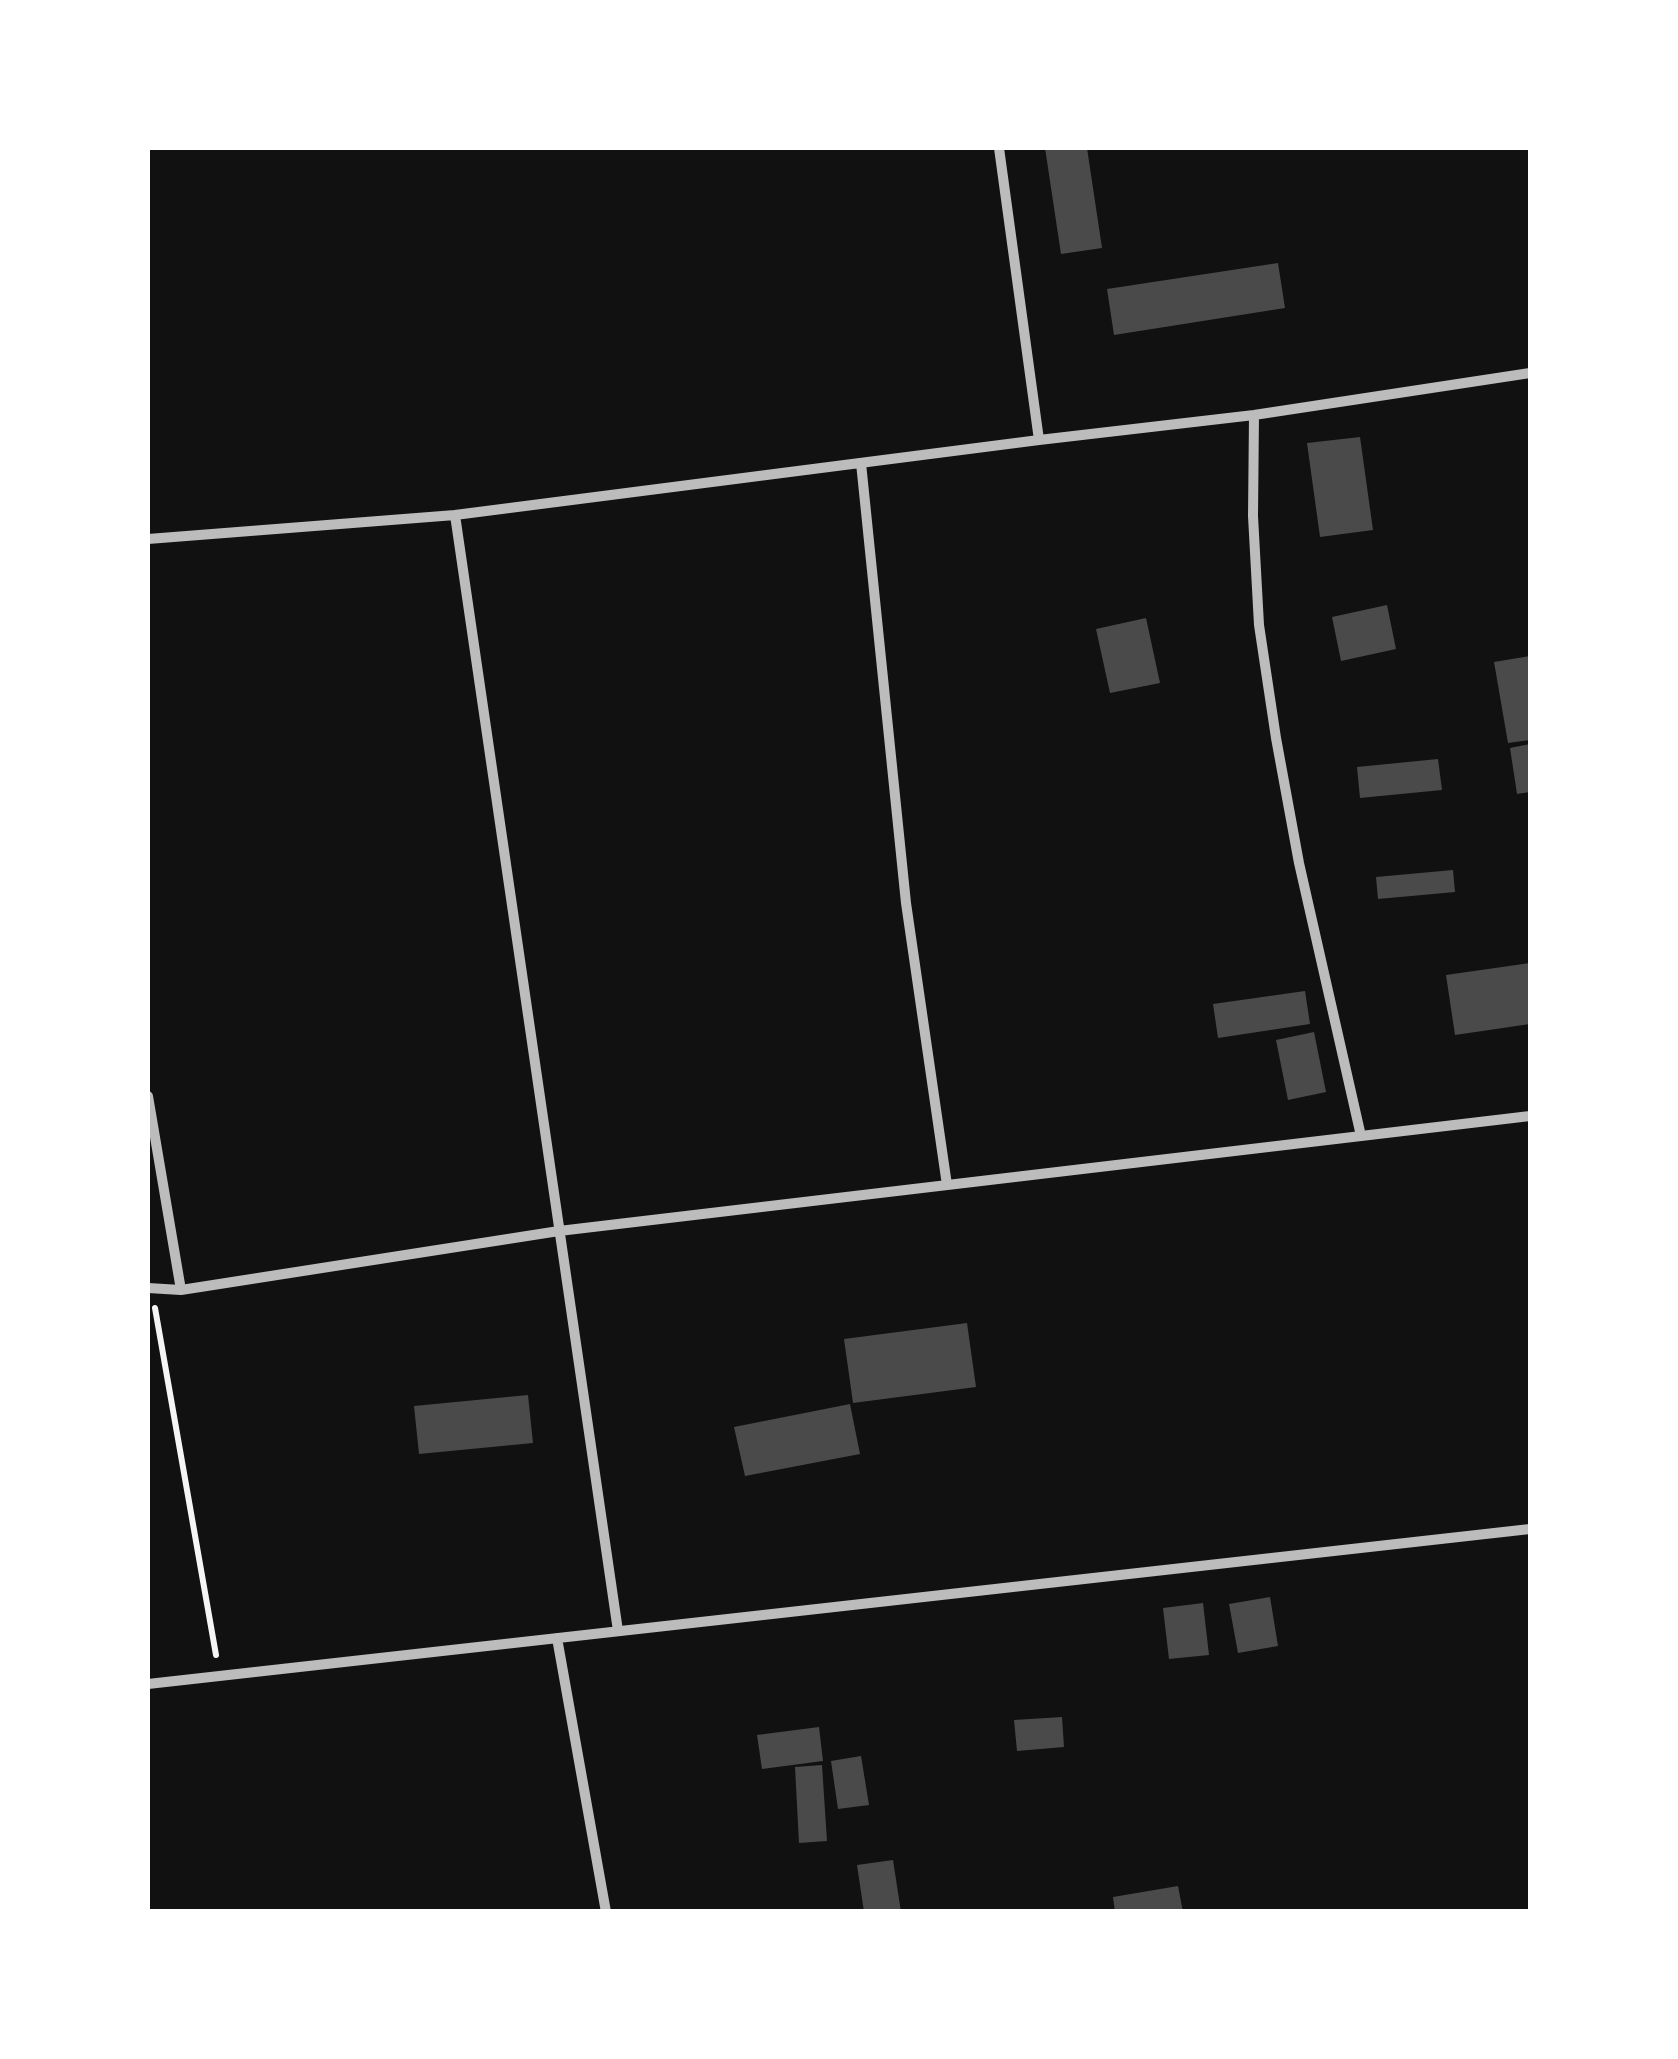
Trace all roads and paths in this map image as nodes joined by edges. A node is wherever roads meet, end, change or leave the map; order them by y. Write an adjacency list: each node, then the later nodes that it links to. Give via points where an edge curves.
1 (999, 148): 4 (street)
2 (1530, 373): 3 (street)
3 (1254, 415): 4 (street); 10 (street, via 1253,516 1264,663 1299,863)
4 (1040, 440): 5 (street)
5 (861, 463): 6 (street); 11 (street, via 906,903)
6 (455, 515): 7 (street); 12 (street)
7 (148, 539)
8 (148, 1096): 14 (street)
9 (1530, 1116): 10 (street)
10 (1361, 1136): 11 (street)
11 (948, 1185): 12 (street)
12 (559, 1231): 14 (street); 16 (street)
13 (149, 1288): 14 (street); 18 (path)
14 (181, 1290)
15 (1530, 1529): 16 (street)
16 (618, 1631): 17 (street)
17 (557, 1638): 18 (street); 20 (street)
18 (220, 1676): 19 (street)
19 (148, 1684)
20 (606, 1912)

